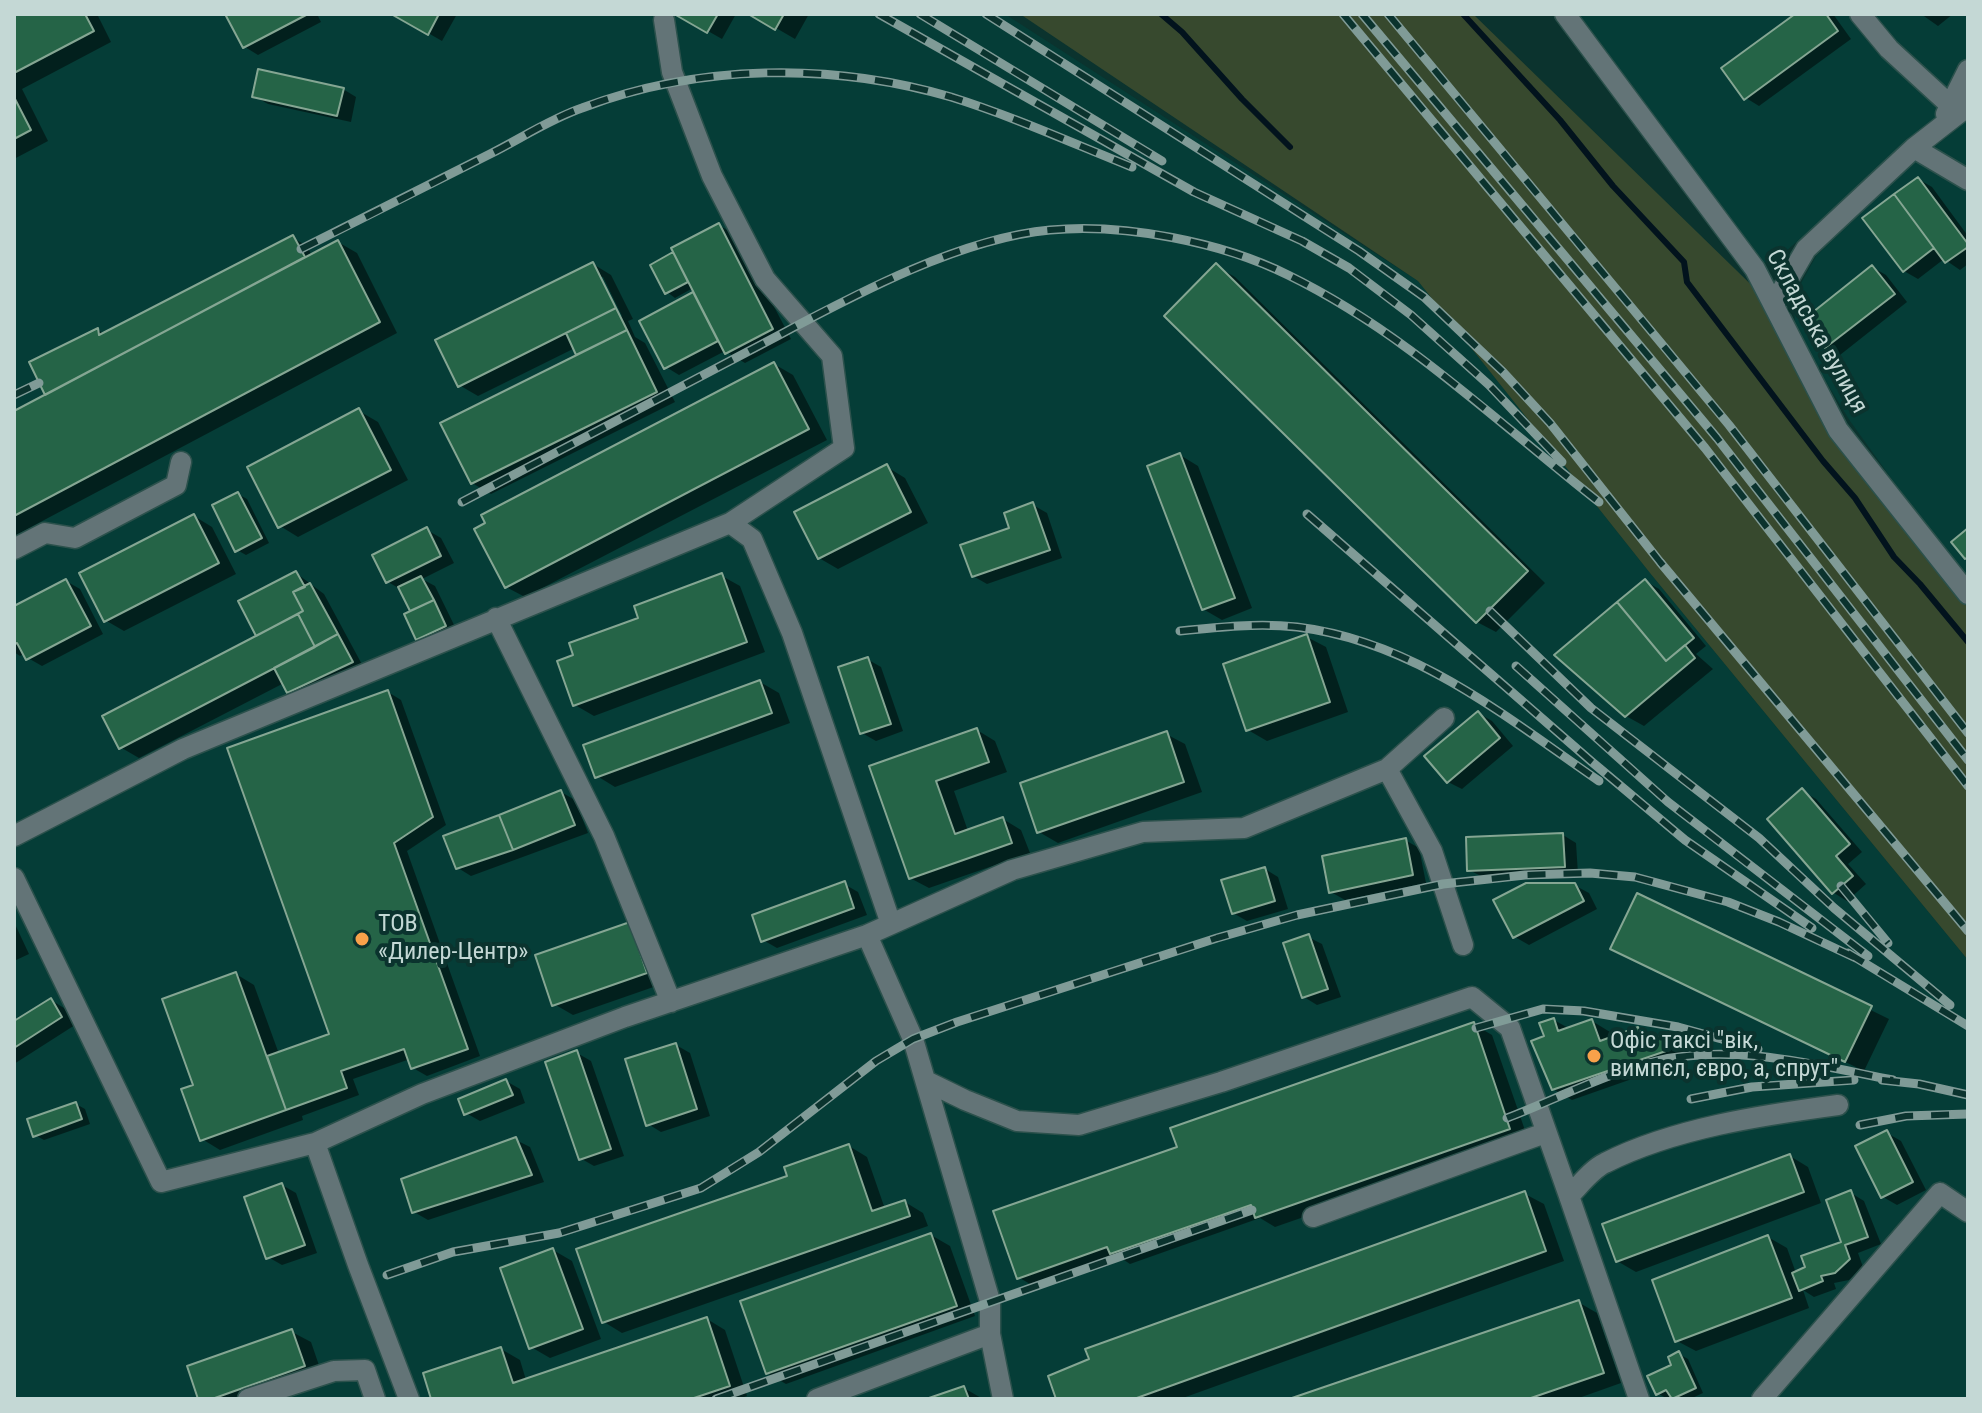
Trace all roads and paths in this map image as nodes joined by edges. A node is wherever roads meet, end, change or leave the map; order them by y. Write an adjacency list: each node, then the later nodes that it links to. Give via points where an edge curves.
1 (1565, 14): 8 (street, Складська вулиця, via 1755,269)
2 (1860, 14): 5 (street, via 1889,49)
3 (664, 20): 10 (street, via 672,72 712,176 765,279 832,356 844,448)
4 (1968, 70): 5 (street)
5 (1959, 106): 6 (street)
6 (1914, 148): 7 (street); 8 (street, via 1806,249)
7 (1968, 180)
8 (1774, 304): 12 (street, Складська вулиця, via 1838,430)
9 (181, 462): 11 (street, via 176,485 75,538 45,533)
10 (730, 523): 13 (street); 18 (street, via 752,539 792,633)
11 (14, 549)
12 (1968, 594)
13 (496, 618): 16 (street, via 183,749); 21 (street, via 604,836)
14 (1444, 718): 15 (street)
15 (1387, 769): 18 (street, via 1244,828 1143,832 1012,870); 20 (street, via 1432,851)
16 (14, 836)
17 (14, 878): 25 (street, via 161,1182)
18 (891, 924): 19 (street)
19 (867, 935): 21 (street); 22 (street)
20 (1463, 945)
21 (671, 1002): 25 (street, via 422,1094)
22 (926, 1081): 24 (street, via 1017,1121 1079,1125 1472,997 1510,1028); 31 (street, via 990,1301)
23 (1838, 1105): 27 (street, via 1672,1137 1602,1164)
24 (1545, 1133): 27 (street); 30 (street)
25 (315, 1143): 34 (street)
26 (1940, 1193): 28 (street); 29 (street); 38 (street)
27 (1569, 1196): 37 (street)
28 (1968, 1202)
29 (1968, 1212)
30 (1313, 1217)
31 (990, 1334): 35 (street); 36 (street)
32 (248, 1399): 33 (street, via 334,1371 365,1370)
33 (375, 1399)
34 (409, 1399)
35 (817, 1399)
36 (1003, 1399)
37 (1639, 1399)
38 (1762, 1399)

